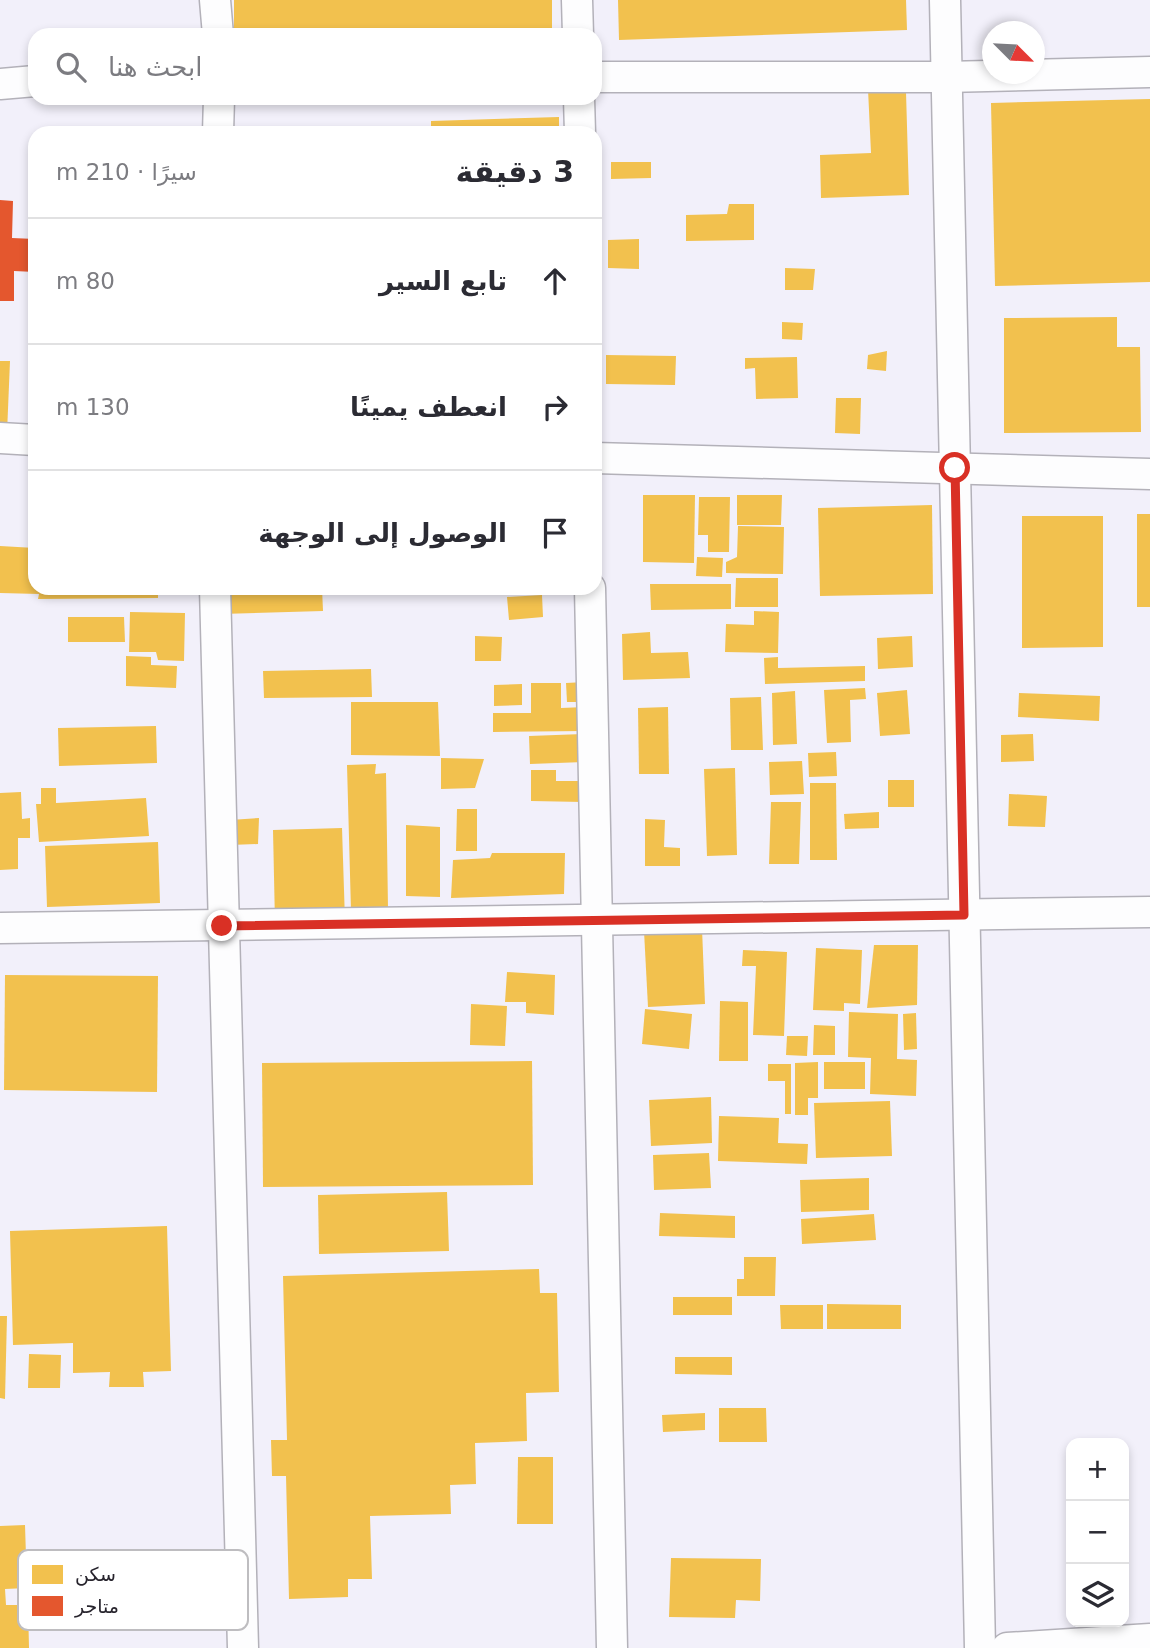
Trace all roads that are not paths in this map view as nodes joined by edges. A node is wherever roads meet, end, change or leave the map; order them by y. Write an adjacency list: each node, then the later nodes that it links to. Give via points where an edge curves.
1 (215, 0): 4 (street)
2 (577, 0): 5 (street)
3 (945, 0): 8 (street)
4 (217, 28)
5 (578, 28)
6 (1150, 72): 8 (street)
7 (602, 77): 8 (street)
8 (946, 77): 18 (street)
9 (28, 82): 10 (street)
10 (0, 84)
11 (219, 105): 13 (street)
12 (579, 105): 14 (street)
13 (218, 126)
14 (580, 126)
15 (0, 438): 16 (street)
16 (28, 440)
17 (602, 457): 18 (street)
18 (955, 468): 19 (street); 23 (street)
19 (1150, 474)
20 (215, 595): 25 (street)
21 (590, 595): 24 (street)
22 (1150, 912): 23 (street)
23 (964, 915): 24 (street); 32 (street)
24 (596, 920): 25 (street); 31 (street)
25 (222, 926): 26 (street); 27 (street)
26 (0, 928)
27 (240, 1550)
28 (242, 1630): 30 (street)
29 (1150, 1639): 33 (street)
30 (243, 1648)
31 (612, 1648)
32 (980, 1648)
33 (1007, 1648)

